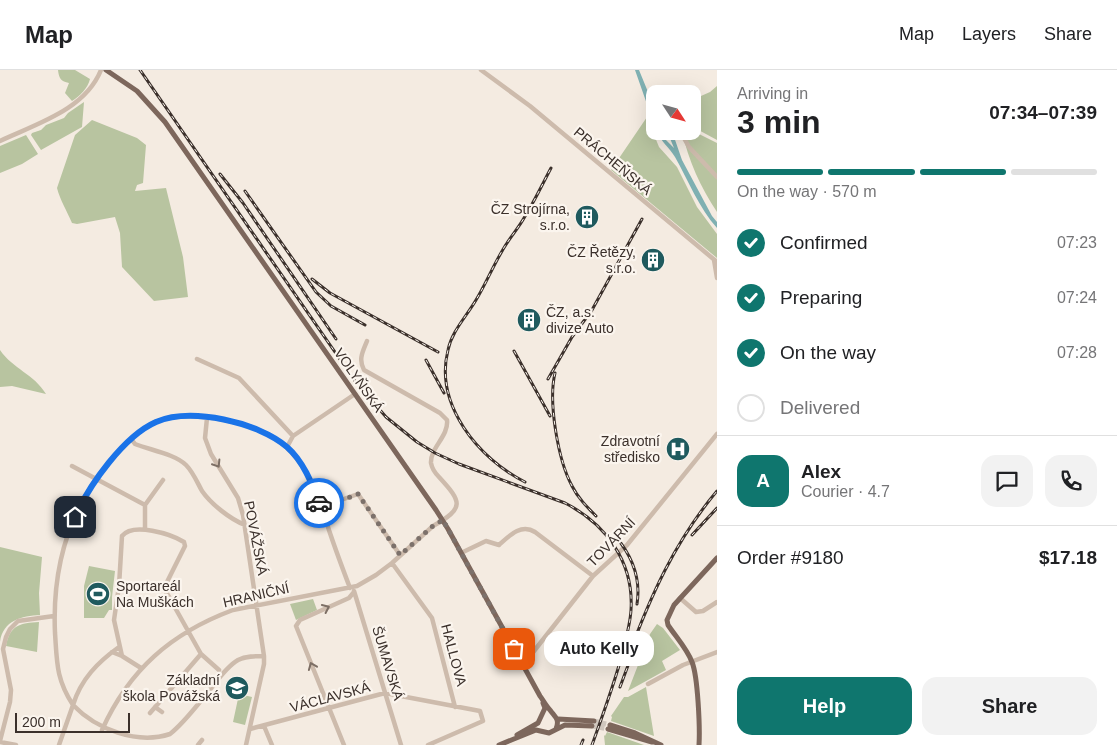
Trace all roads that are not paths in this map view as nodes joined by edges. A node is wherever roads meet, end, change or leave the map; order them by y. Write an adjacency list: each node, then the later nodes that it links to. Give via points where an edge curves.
1 (102, 70): 5 (street, via 94,85 77,102)
2 (106, 70): 11 (main road, VOLYŇSKÁ, via 137,91 168,126)
3 (481, 70): 7 (street, PRÁCHEŇSKÁ, via 530,106)
4 (686, 140): 6 (street)
5 (0, 141)
6 (717, 177)
7 (716, 261): 8 (street, PRÁCHEŇSKÁ)
8 (717, 278)
9 (368, 341): 22 (street, HRANIČNÍ, via 361,357 364,370 447,420 447,428 431,463 457,501 454,510)
10 (197, 359): 14 (street, via 239,378)
11 (355, 394): 14 (street); 22 (main road, VOLYŇSKÁ)
12 (206, 418): 15 (street, ŠUMAVSKÁ, via 168,418 154,423); 16 (street, ŠUMAVSKÁ, via 235,422 262,431); 23 (street, POVÁŽSKÁ, one-way to 23, via 205,438 238,498)
13 (717, 435): 29 (street, TOVÁRNÍ, via 627,545)
14 (293, 436): 16 (street)
15 (132, 440): 18 (street, ŠUMAVSKÁ); 23 (street, via 135,444 182,461 204,493)
16 (287, 447): 21 (street, ŠUMAVSKÁ, via 305,471)
17 (72, 466): 18 (street)
18 (96, 479): 20 (street); 36 (street, ŠUMAVSKÁ, via 65,540 56,580)
19 (163, 480): 20 (street)
20 (145, 505): 24 (street)
21 (321, 508): 26 (street, via 358,494); 32 (street, ŠUMAVSKÁ)
22 (443, 520): 25 (main road, VOLYŇSKÁ); 26 (street, HRANIČNÍ)
23 (244, 525): 35 (street, POVÁŽSKÁ)
24 (145, 529): 30 (street, via 122,536); 31 (street, via 182,540 185,544)
25 (461, 553): 29 (street, via 486,541 499,545 518,530 529,529); 45 (main road, VOLYŇSKÁ)
26 (400, 555): 28 (street, HRANIČNÍ)
27 (717, 558): 33 (main road)
28 (392, 562): 32 (street, HRANIČNÍ); 53 (street, HALLOVA, via 432,618)
29 (593, 576): 45 (street, TOVÁRNÍ)
30 (119, 586): 31 (street); 38 (street, via 114,620)
31 (164, 588): 37 (street)
32 (352, 589): 35 (street, HRANIČNÍ); 49 (street, ŠUMAVSKÁ); 54 (street, HRANIČNÍ, one-way to 32, via 296,628 300,620 348,598)
33 (680, 598): 34 (street, via 696,612); 44 (main road, via 667,620)
34 (717, 602)
35 (257, 605): 37 (street, HRANIČNÍ, via 213,617); 43 (street, POVÁŽSKÁ)
36 (54, 616): 51 (street, ŠUMAVSKÁ, via 59,680); 68 (street, via 18,621 6,637 3,649 11,690)
37 (188, 630): 41 (street); 46 (street, HRANIČNÍ)
38 (120, 647): 39 (street); 42 (street)
39 (112, 652): 42 (street); 51 (street, via 93,668)
40 (717, 652): 44 (street)
41 (201, 654): 47 (street); 52 (street)
42 (122, 656): 46 (street)
43 (264, 656): 62 (street, POVÁŽSKÁ); 69 (street, via 248,657 233,663 180,725 169,735)
44 (692, 662): 48 (street); 81 (main road)
45 (523, 665): 50 (main road, VOLYŇSKÁ)
46 (142, 668): 64 (street, HRANIČNÍ, via 121,695)
47 (219, 670)
48 (648, 684)
49 (385, 693): 53 (street, VÁCLAVSKÁ); 54 (street, VÁCLAVSKÁ); 76 (street, ŠUMAVSKÁ)
50 (540, 696): 57 (main road, VOLYŇSKÁ, via 545,708); 58 (main road, VOLYŇSKÁ)
51 (73, 705): 64 (street, ŠUMAVSKÁ); 71 (street)
52 (156, 707): 55 (street); 56 (street)
53 (455, 707): 77 (street, VÁCLAVSKÁ, via 480,711 483,721)
54 (328, 708): 60 (street, VÁCLAVSKÁ); 75 (street)
55 (162, 712)
56 (150, 713)
57 (542, 715): 58 (main road, via 548,713); 59 (main road)
58 (556, 717): 63 (main road); 63 (main road, via 593,724 566,725)
59 (538, 723): 65 (main road); 78 (main road)
60 (264, 726): 62 (street, VÁCLAVSKÁ); 74 (street)
61 (609, 727): 80 (main road, via 635,733)
62 (250, 729): 73 (street)
63 (556, 729): 65 (main road, via 549,733)
64 (102, 730): 66 (street, ŠUMAVSKÁ)
65 (541, 730): 79 (main road)
66 (120, 739)
67 (202, 740): 72 (street)
68 (0, 742): 70 (street)
69 (150, 743)
70 (16, 745)
71 (59, 745)
72 (198, 745)
73 (246, 745)
74 (272, 745)
75 (344, 745)
76 (401, 745)
77 (428, 745)
78 (494, 745)
79 (499, 745)
80 (662, 745)
81 (699, 745)

